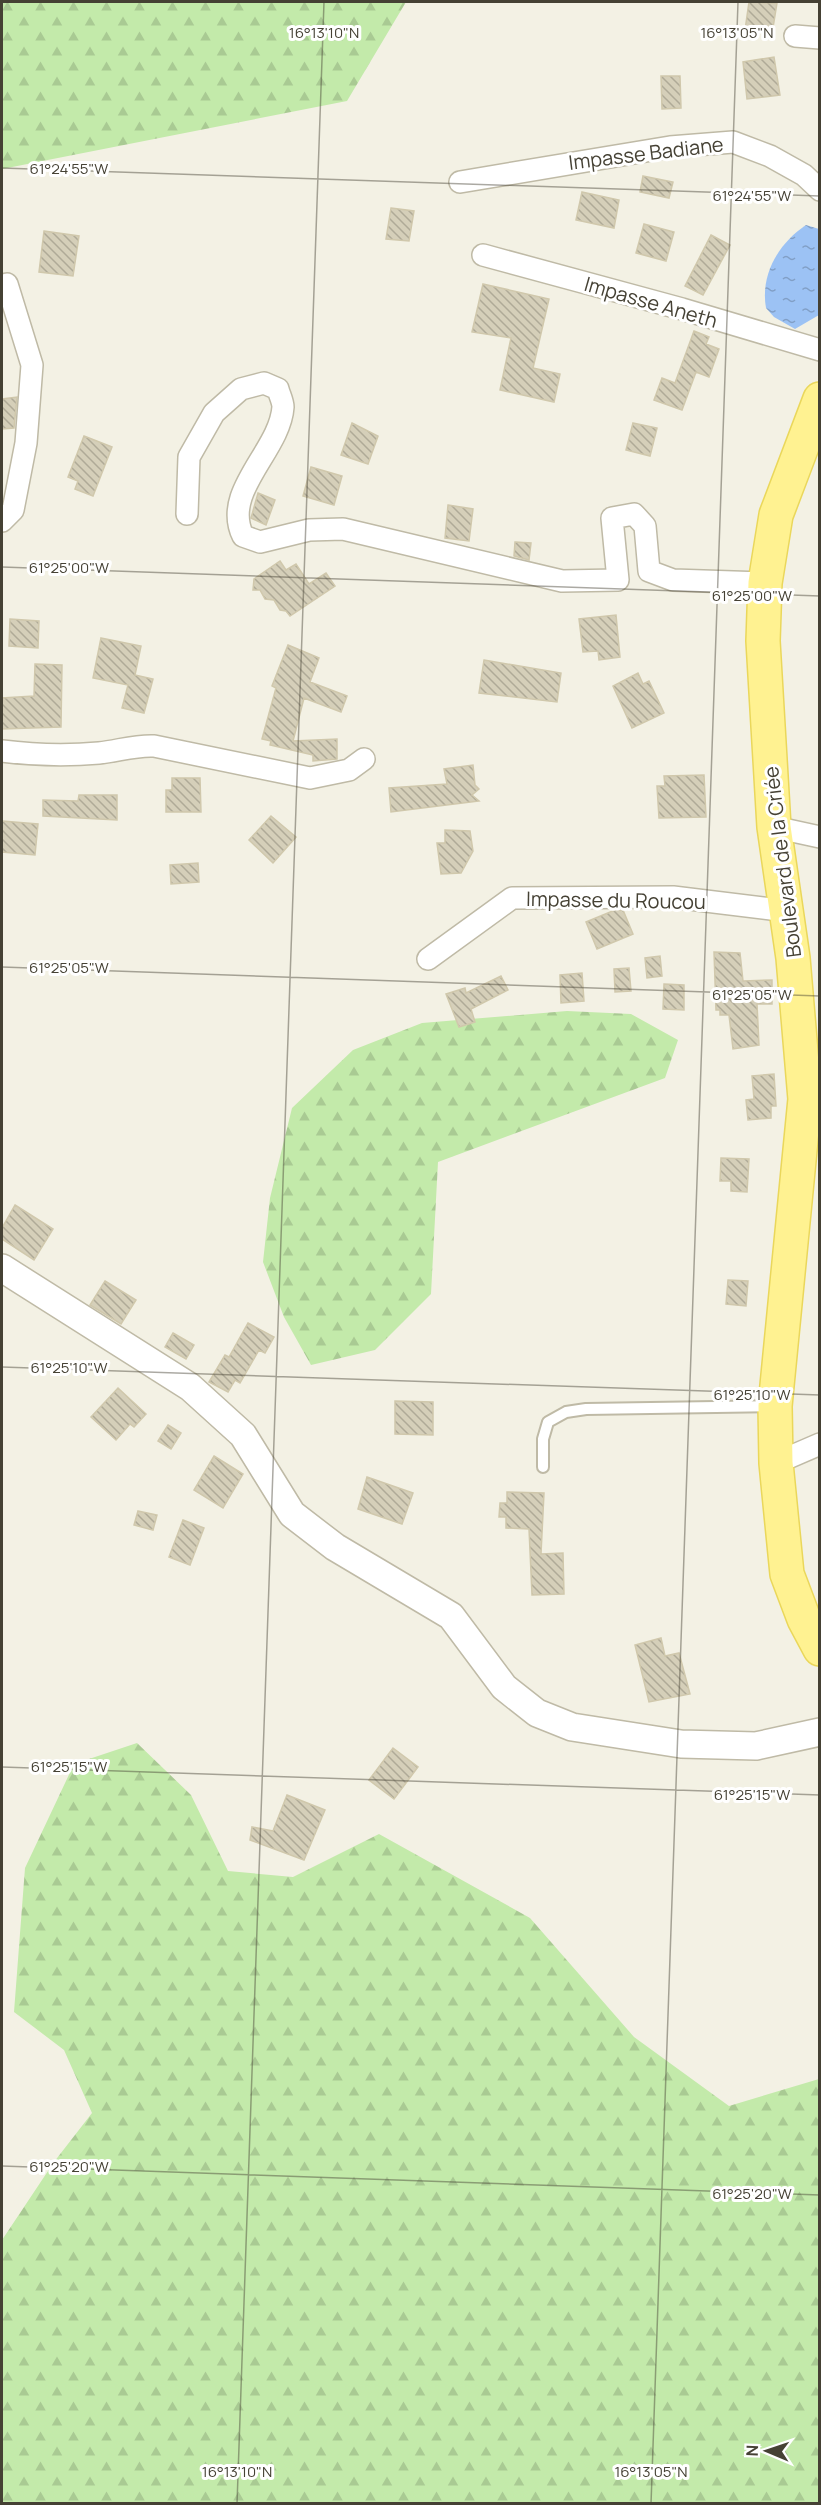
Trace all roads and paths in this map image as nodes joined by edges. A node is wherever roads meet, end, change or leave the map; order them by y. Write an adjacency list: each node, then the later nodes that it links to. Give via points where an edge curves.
1 (795, 36): 2 (street)
2 (819, 38)
3 (460, 182): 4 (street, Impasse Badiane, via 670,147 733,142 770,156 804,175)
4 (819, 190)
5 (483, 255): 7 (street, Impasse Aneth)
6 (7, 284): 10 (street, via 32,365 26,443 13,510)
7 (819, 350)
8 (819, 399): 11 (main road, Boulevard de la Criée, via 776,515)
9 (187, 514): 11 (street, via 189,457 214,413 241,389 264,382 278,389 283,405 276,434 261,455 243,495 237,522 243,536 260,542 309,530 343,530 562,581 618,580 612,518 634,514 645,526 650,571 673,580)
10 (2, 521)
11 (765, 583): 14 (main road, Boulevard de la Criée, via 763,640)
12 (2, 751): 13 (street, via 64,755 154,746 310,778 349,770)
13 (364, 759)
14 (774, 827): 15 (street); 16 (main road, Boulevard de la Criée)
15 (819, 837)
16 (787, 911): 17 (street, Impasse du Roucou, via 674,897 512,898); 18 (main road, Boulevard de la Criée)
17 (428, 959)
18 (810, 1045): 20 (main road, Boulevard de la Criée)
19 (2, 1268): 25 (street, via 190,1387 243,1435 292,1514 335,1547 451,1616 504,1687 537,1713 572,1727 681,1744 756,1746)
20 (775, 1406): 22 (main road, Boulevard de la Criée); 23 (lane, via 566,1412 548,1422 543,1439)
21 (819, 1444): 22 (street)
22 (776, 1463): 24 (main road, Boulevard de la Criée, via 788,1574)
23 (543, 1467)
24 (819, 1649)
25 (819, 1732)

